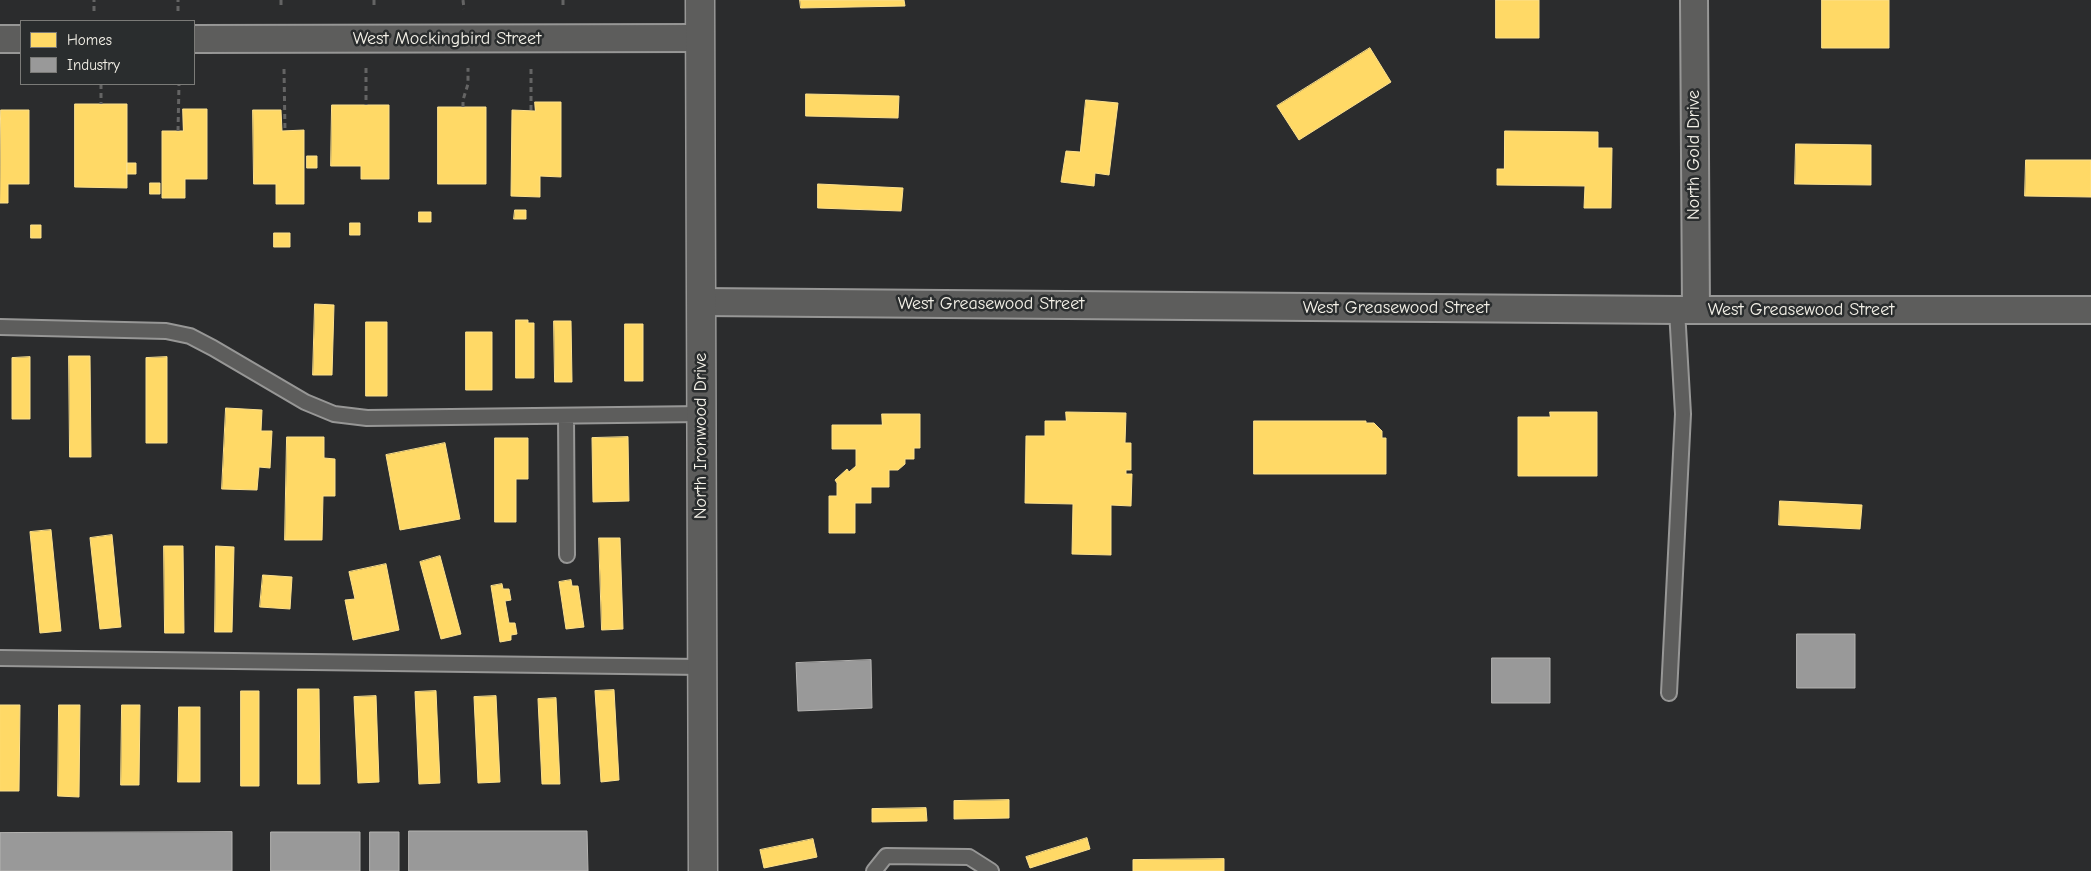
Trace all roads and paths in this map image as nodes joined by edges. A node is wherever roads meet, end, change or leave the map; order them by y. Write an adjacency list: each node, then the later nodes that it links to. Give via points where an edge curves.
1 (94, 0): 8 (path)
2 (178, 0): 9 (path)
3 (281, 0): 10 (path)
4 (374, 0): 11 (path)
5 (463, 0): 12 (path)
6 (700, 0): 13 (street, North Ironwood Drive)
7 (1694, 0): 30 (street, North Gold Drive)
8 (94, 11)
9 (178, 11)
10 (281, 11)
11 (374, 11)
12 (464, 11)
13 (700, 38): 16 (street, West Mockingbird Street); 29 (street, North Ironwood Drive)
14 (0, 39): 15 (street)
15 (20, 39)
16 (195, 39)
17 (284, 64): 28 (path)
18 (366, 64): 24 (path)
19 (468, 64): 25 (path)
20 (531, 64): 26 (path)
21 (101, 85): 23 (path)
22 (179, 85): 27 (path)
23 (101, 104)
24 (366, 105)
25 (464, 107)
26 (531, 111)
27 (178, 131)
28 (285, 131)
29 (701, 302): 30 (street, West Greasewood Street); 33 (street, North Ironwood Drive)
30 (1686, 310): 31 (street, West Greasewood Street); 38 (lane)
31 (2091, 310)
32 (0, 327): 34 (lane, via 166,331 190,336 305,402 334,414 367,418)
33 (702, 414): 34 (lane); 37 (street, North Ironwood Drive)
34 (566, 416): 35 (lane)
35 (567, 554)
36 (0, 658): 37 (lane)
37 (701, 668): 39 (street, North Ironwood Drive)
38 (1670, 693)
39 (703, 871)
40 (874, 871): 41 (lane, via 886,856 970,857)
41 (990, 871)

